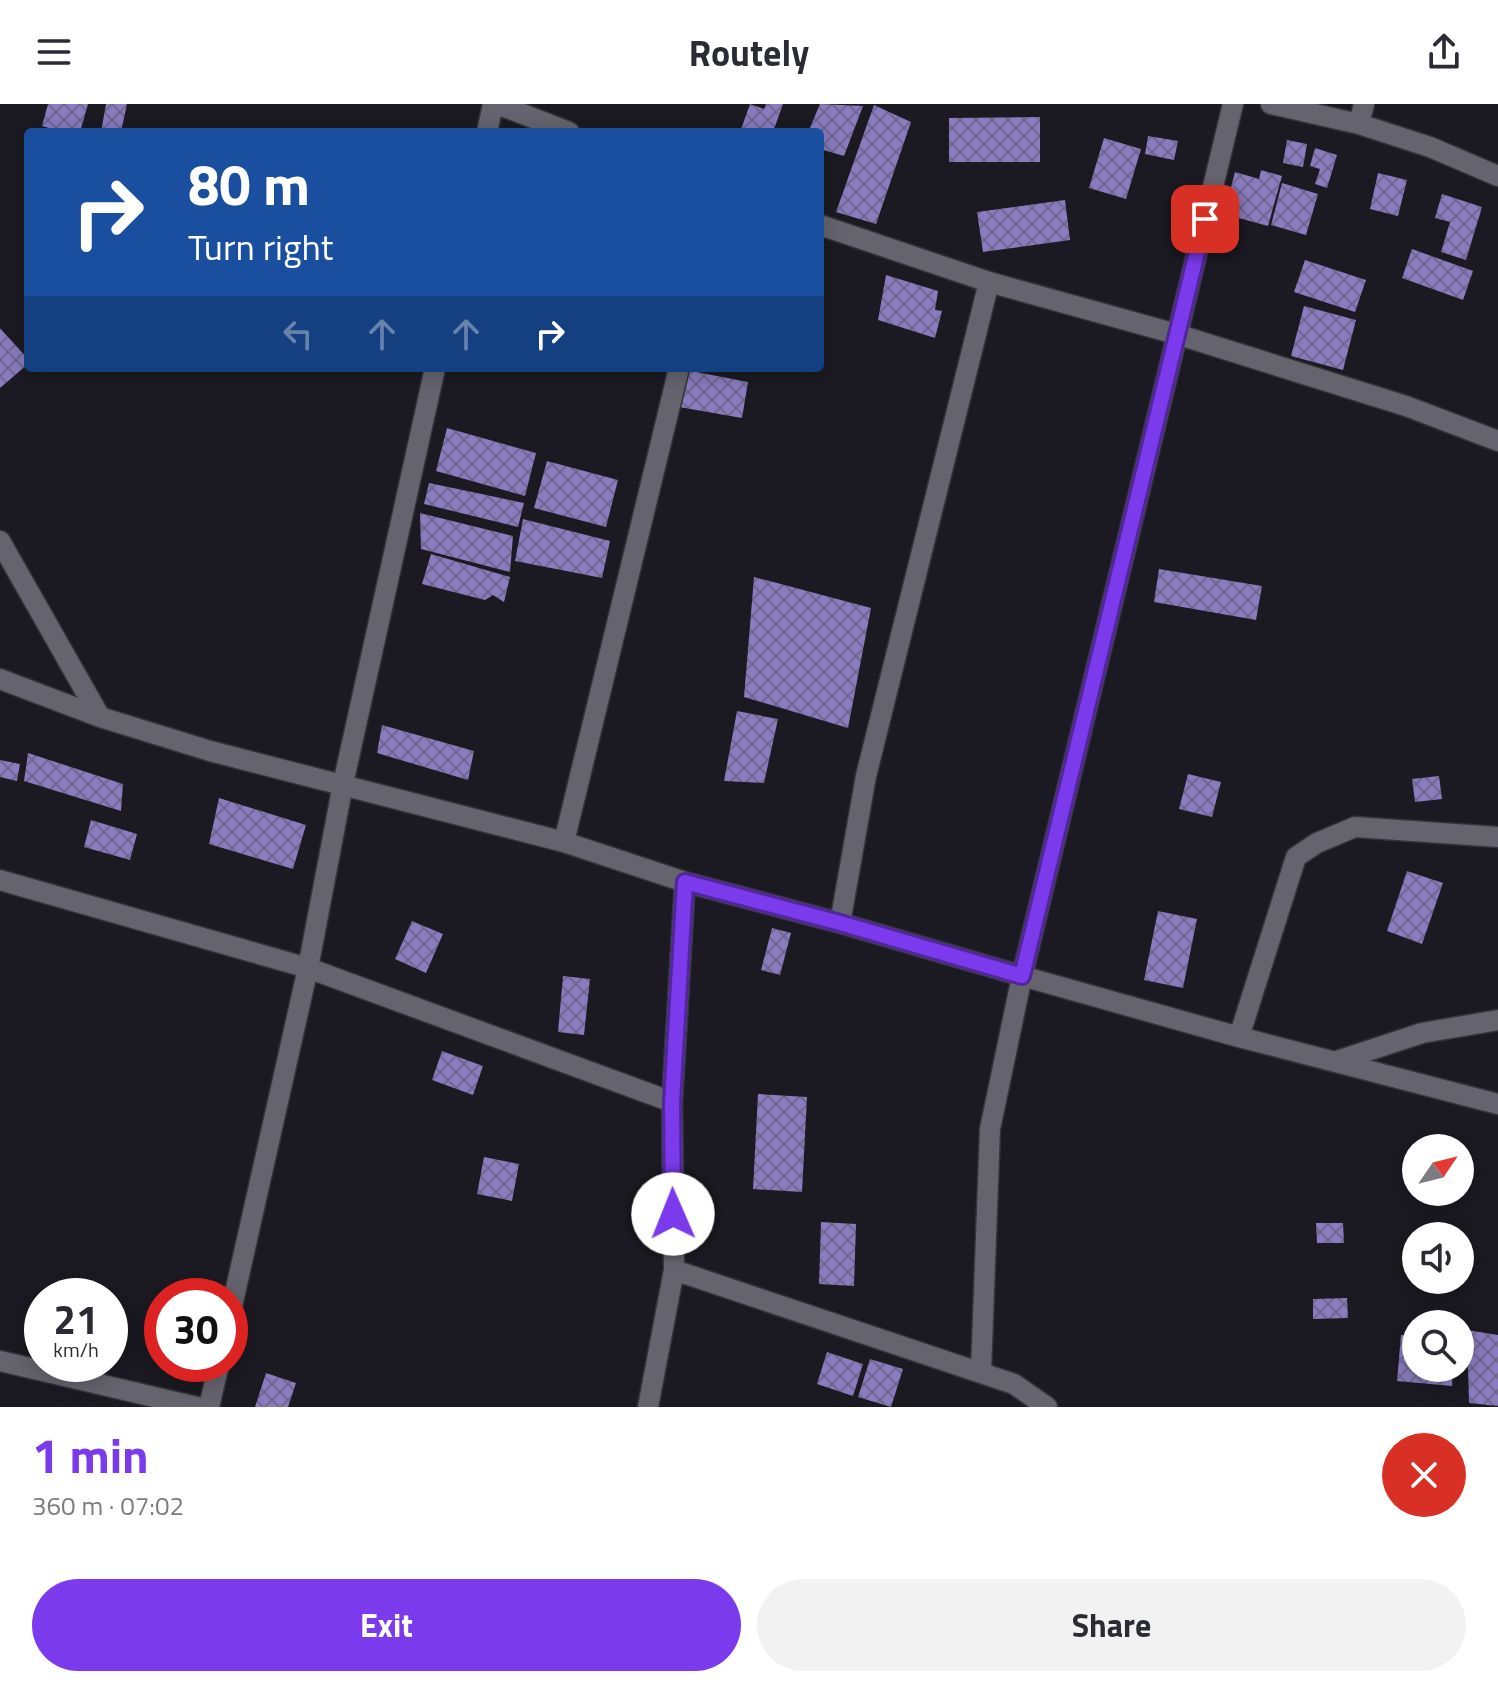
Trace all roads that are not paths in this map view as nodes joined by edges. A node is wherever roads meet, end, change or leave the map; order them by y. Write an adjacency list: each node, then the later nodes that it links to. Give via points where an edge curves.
1 (495, 104): 5 (street); 6 (street)
2 (1233, 104): 10 (street)
3 (1271, 104): 4 (street)
4 (1362, 114): 7 (street)
5 (488, 128)
6 (558, 128)
7 (1498, 176)
8 (824, 226): 9 (street)
9 (989, 282): 10 (street); 22 (street, via 866,776)
10 (1176, 334): 13 (street, via 1406,406); 24 (street)
11 (434, 372): 17 (street)
12 (678, 372): 19 (street)
13 (1498, 441)
14 (0, 541): 16 (street)
15 (0, 679): 16 (street)
16 (100, 717): 17 (street)
17 (343, 784): 19 (street); 23 (street)
18 (1498, 837): 26 (street, via 1355,827 1296,857)
19 (564, 842): 21 (street)
20 (0, 880): 23 (street)
21 (685, 882): 22 (street); 28 (street)
22 (840, 923): 24 (street)
23 (308, 968): 28 (street); 31 (street)
24 (1022, 976): 26 (street); 33 (street, via 990,1129)
25 (1498, 1020): 27 (street, via 1422,1033)
26 (1239, 1037): 27 (street)
27 (1337, 1061): 29 (street)
28 (672, 1102): 30 (street)
29 (1498, 1104)
30 (674, 1270): 33 (street); 37 (street)
31 (238, 1278)
32 (0, 1361): 35 (street)
33 (981, 1372): 38 (street, via 1014,1384)
34 (215, 1382): 36 (street)
35 (197, 1407)
36 (209, 1407)
37 (648, 1407)
38 (1047, 1407)

